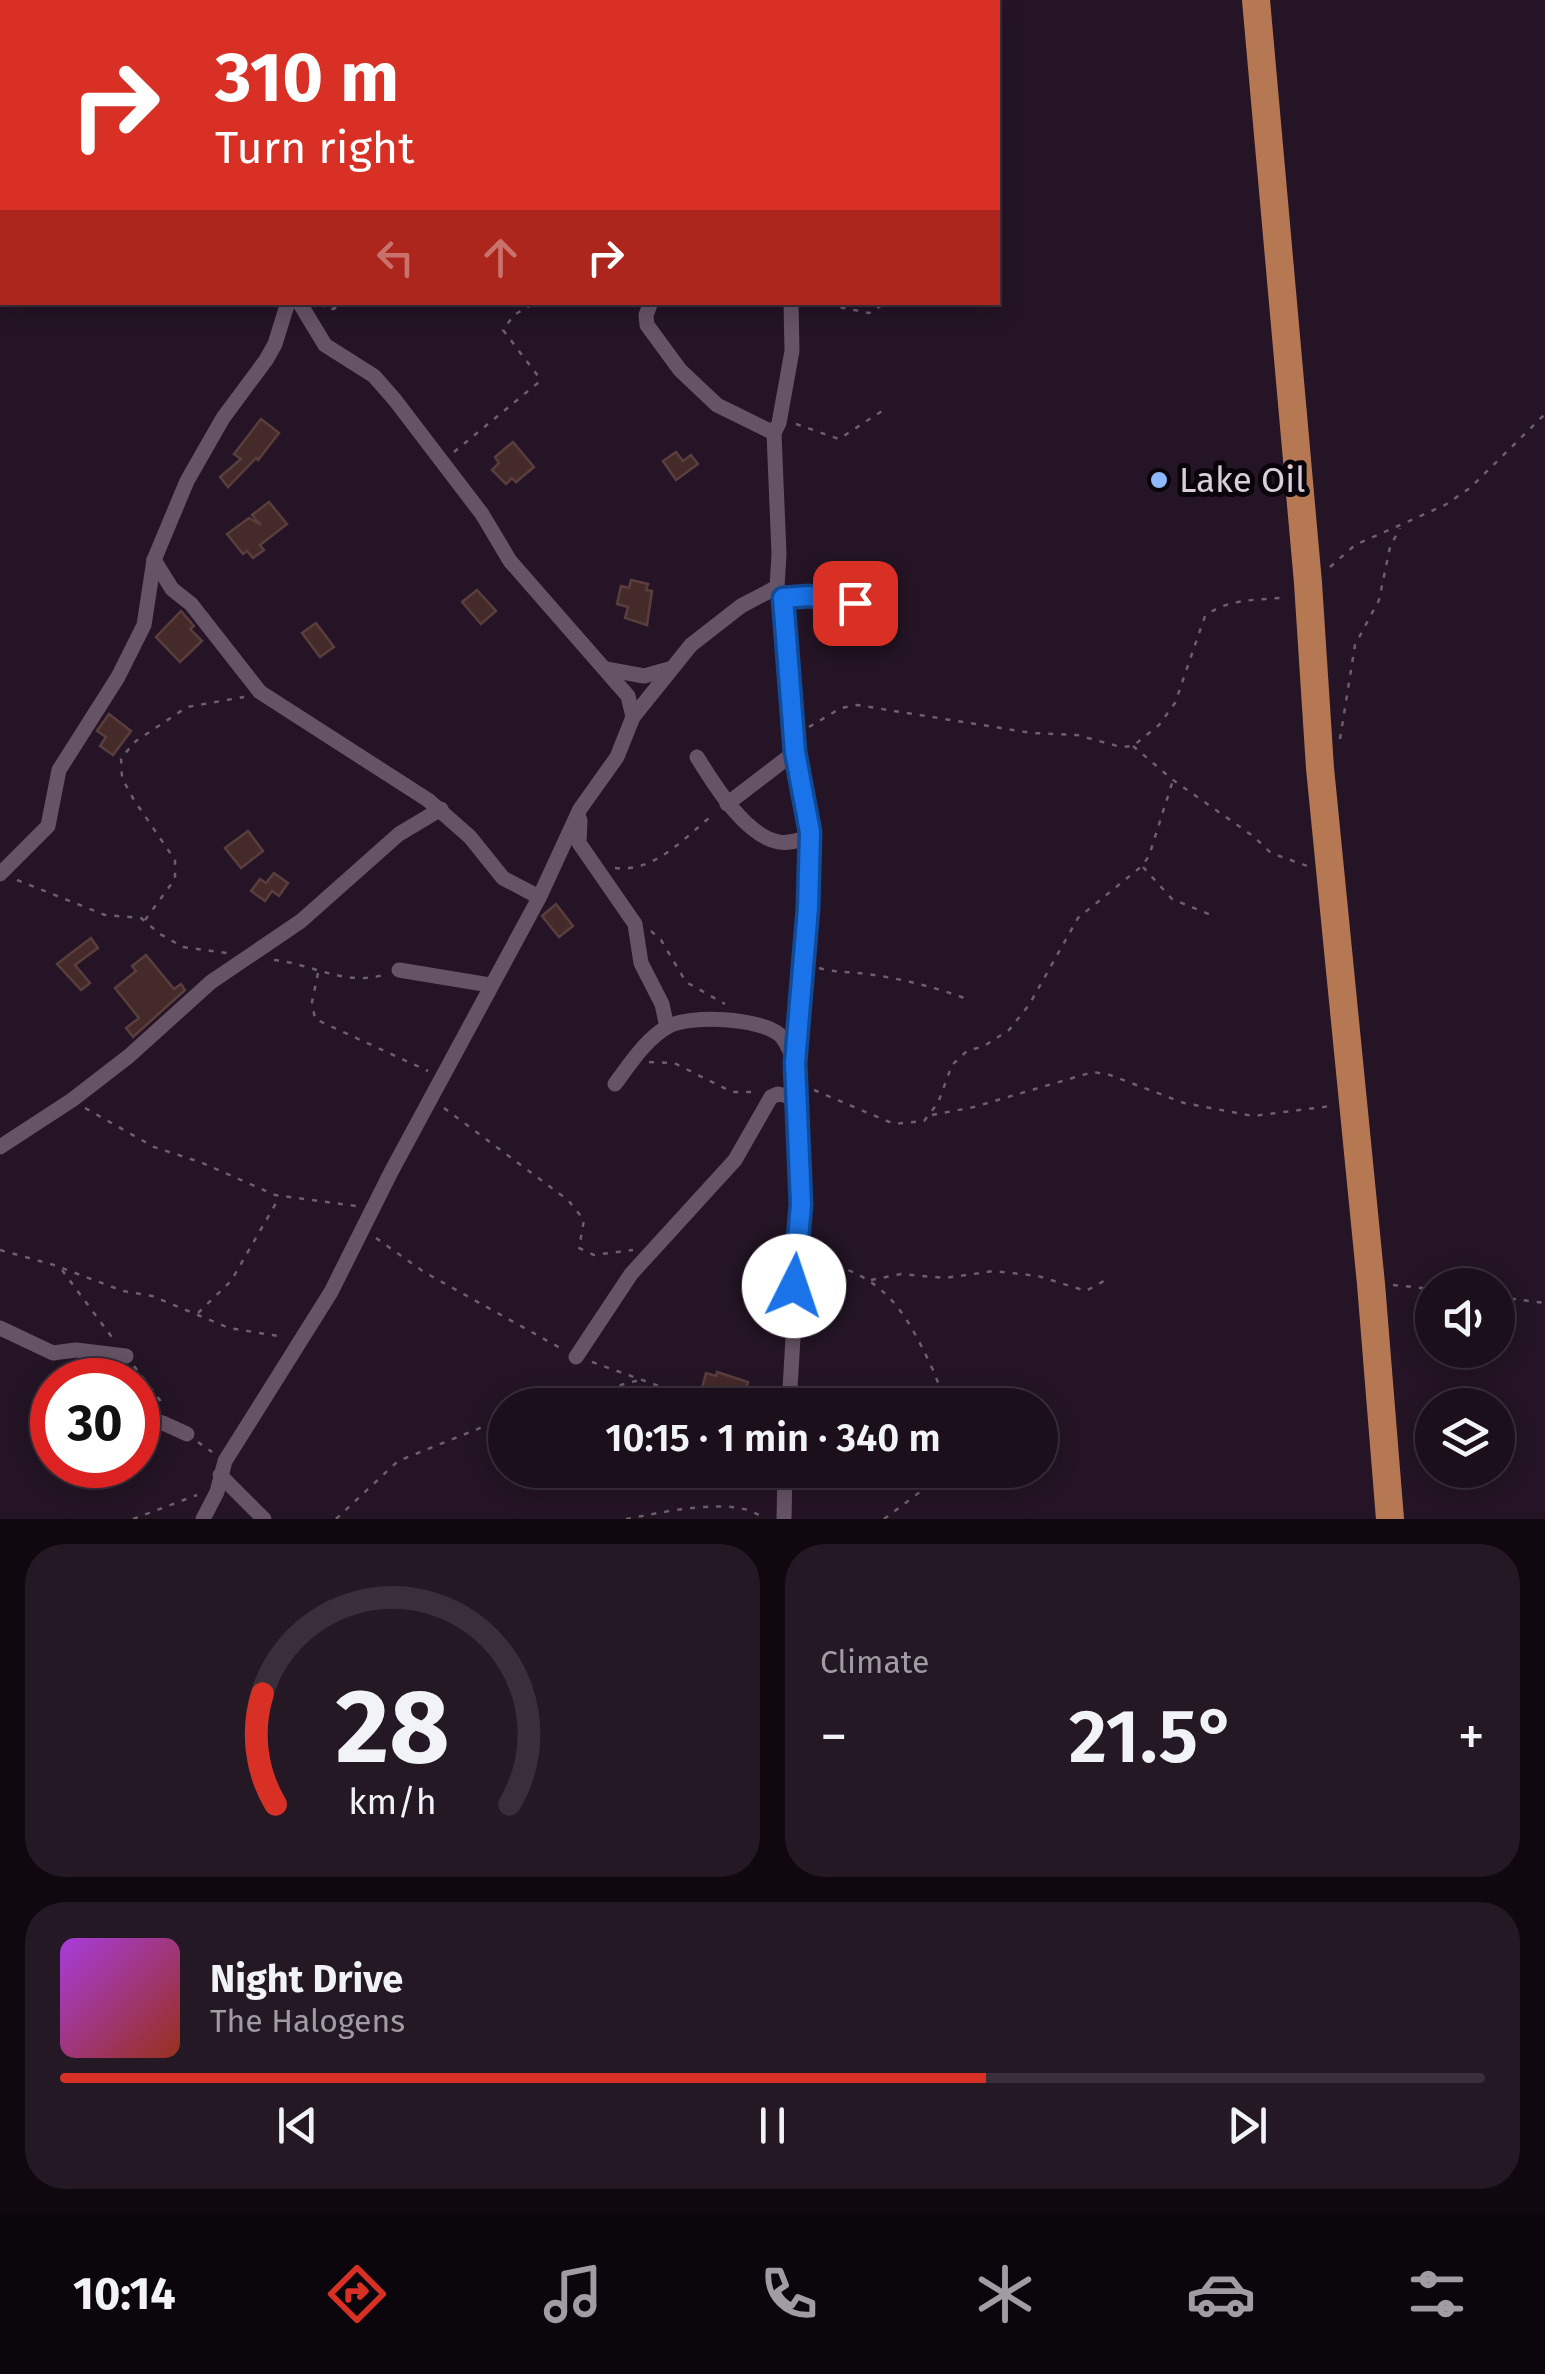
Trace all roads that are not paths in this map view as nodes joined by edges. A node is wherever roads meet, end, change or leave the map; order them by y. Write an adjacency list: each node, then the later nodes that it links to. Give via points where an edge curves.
1 (1256, 0): 39 (highway)
2 (287, 305): 7 (street, via 275,344 209,441)
3 (301, 305): 10 (street, via 324,344 374,376 518,571)
4 (651, 305): 6 (street, via 647,325 680,370 716,404)
5 (791, 305): 6 (street, via 792,352)
6 (777, 428): 8 (street)
7 (154, 560): 16 (street, via 260,692); 19 (street, via 144,625 58,770 48,826)
8 (780, 593): 9 (street); 11 (street, via 741,606); 13 (street)
9 (887, 604)
10 (606, 669): 11 (street, via 644,676); 12 (street, via 628,696)
11 (669, 669): 12 (street)
12 (634, 717): 17 (street, via 617,757)
13 (795, 744): 15 (street); 18 (street)
14 (697, 758): 15 (street)
15 (727, 804): 18 (street, via 766,838 791,842)
16 (441, 809): 20 (street, via 503,878); 27 (street, via 411,826 301,922 212,982 72,1100)
17 (580, 810): 20 (street); 23 (street, via 580,843 634,924 641,963)
18 (810, 836): 24 (street)
19 (1, 874)
20 (539, 897): 22 (street)
21 (399, 970): 22 (street)
22 (490, 985): 34 (street, via 331,1292)
23 (667, 1027): 24 (street, via 749,1022 780,1035); 25 (street)
24 (795, 1063): 26 (street)
25 (616, 1084)
26 (798, 1091): 30 (street, via 778,1094 763,1107 735,1160 631,1274); 31 (street, via 801,1204)
27 (0, 1147)
28 (0, 1328): 29 (street, via 53,1353)
29 (126, 1356)
30 (576, 1356)
31 (790, 1388)
32 (160, 1422): 33 (street)
33 (186, 1434)
34 (222, 1473): 36 (street); 37 (street)
35 (785, 1488): 38 (street)
36 (203, 1519)
37 (264, 1519)
38 (784, 1519)
39 (1390, 1519)

